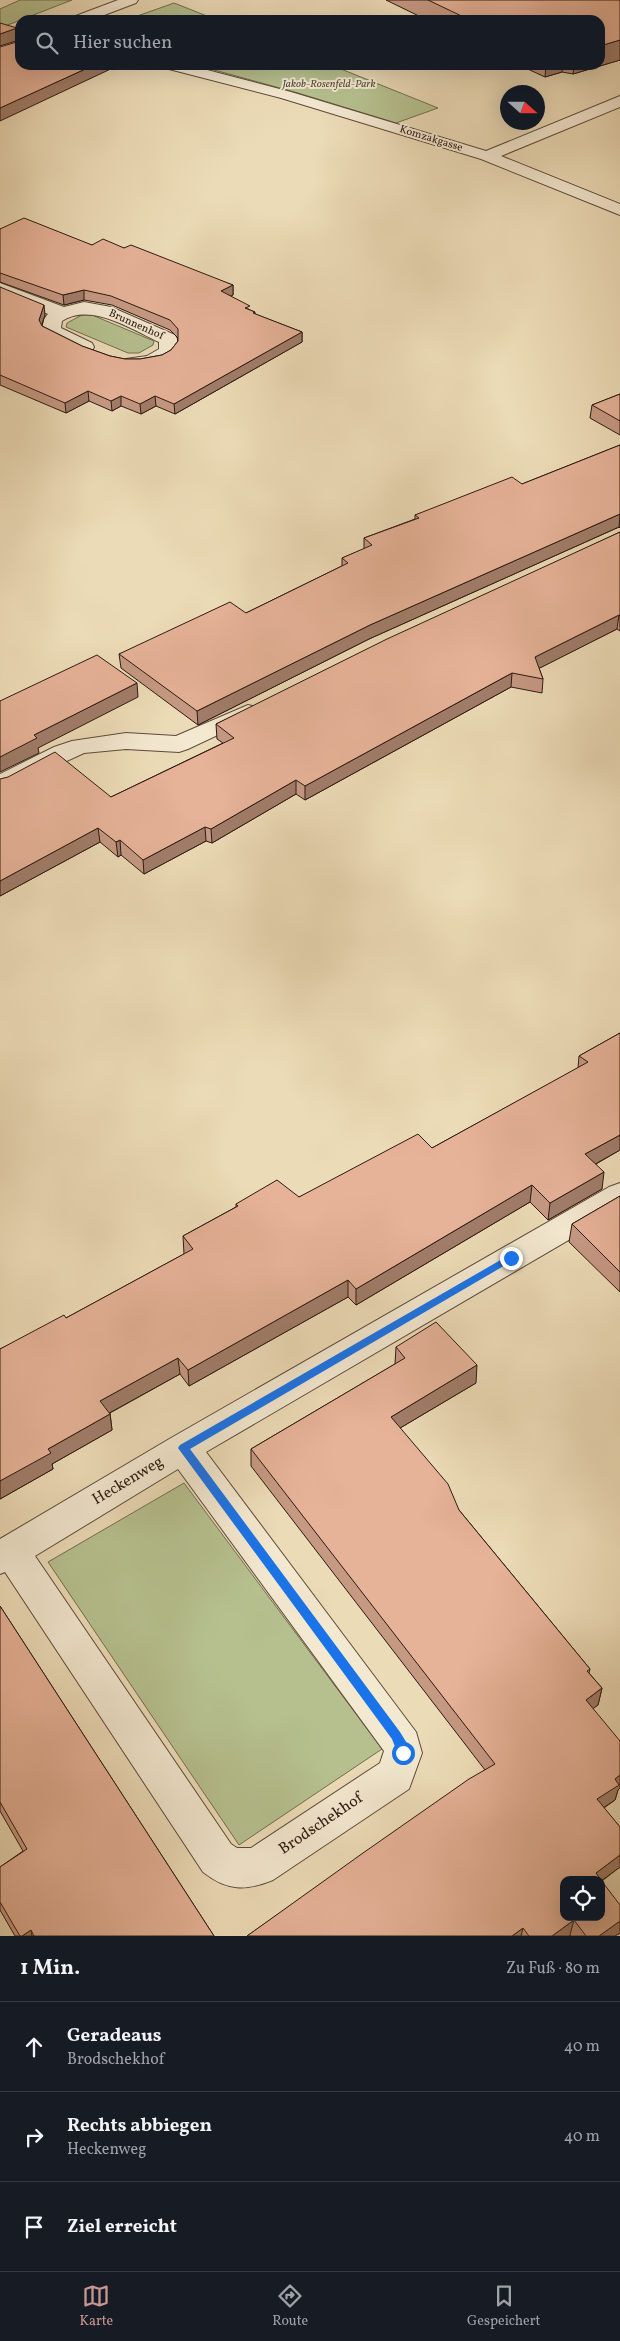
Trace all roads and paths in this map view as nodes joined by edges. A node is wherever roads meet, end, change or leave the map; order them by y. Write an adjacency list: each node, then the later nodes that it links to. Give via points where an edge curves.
1 (130, 0): 2 (street)
2 (91, 15)
3 (190, 70): 5 (street, Komzakgasse)
4 (620, 101): 5 (street)
5 (486, 156): 6 (street, Komzakgasse)
6 (620, 210)
7 (0, 288): 8 (street)
8 (62, 314): 8 (street, Brunnenhof, via 53,319 51,330 108,357 141,362 168,351 168,339 94,308)
9 (265, 703): 10 (street, via 189,741 179,744 103,742 81,746)
10 (0, 784)
11 (620, 1195): 12 (street, Heckenweg)
12 (184, 1448): 13 (street, Heckenweg); 13 (street, Brodschekhof, via 402,1745 403,1753 395,1776 259,1866 234,1868 217,1858)
13 (6, 1555)

